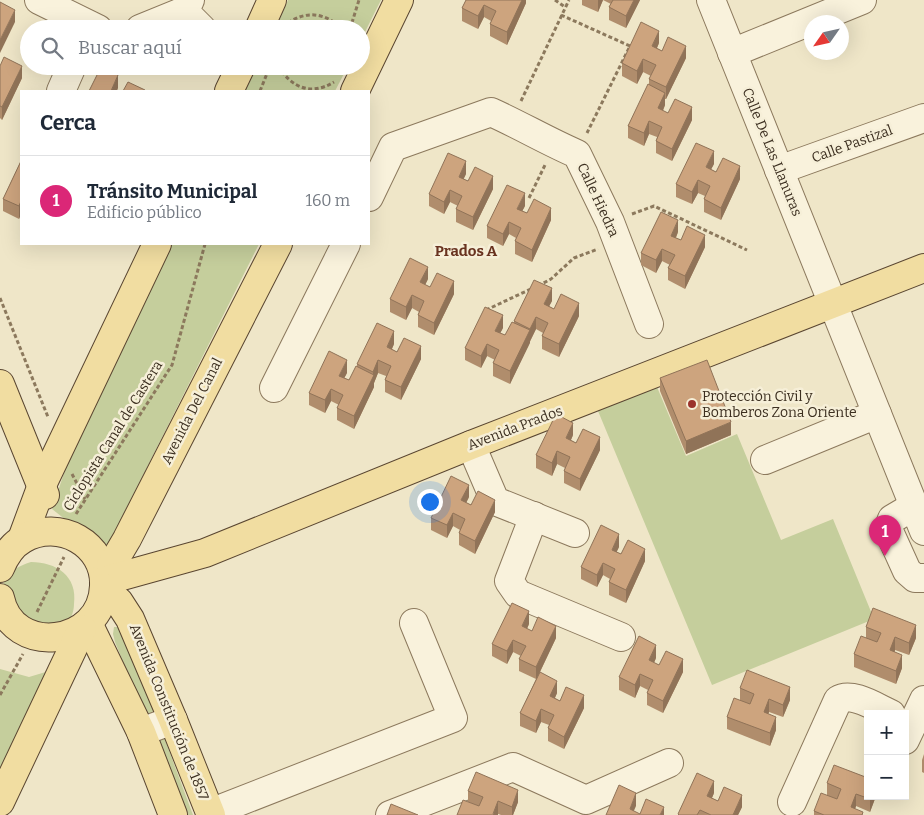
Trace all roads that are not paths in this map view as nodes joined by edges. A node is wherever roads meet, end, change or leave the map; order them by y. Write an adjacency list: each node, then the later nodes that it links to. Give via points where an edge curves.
1 (39, 0): 7 (street)
2 (272, 0): 9 (main road)
3 (399, 0): 10 (main road)
4 (711, 0): 11 (street, Calle De Las Llanuras)
5 (862, 0): 11 (street)
6 (192, 13): 8 (street)
7 (77, 20)
8 (169, 20)
9 (263, 20)
10 (370, 47)
11 (732, 53): 18 (street, Calle De Las Llanuras)
12 (68, 75): 14 (street)
13 (237, 75): 15 (main road)
14 (61, 90)
15 (229, 90)
16 (924, 118): 18 (street, Calle Pastizal)
17 (378, 157): 19 (street); 25 (street, Calle Hiedra, via 393,147 491,112 566,149 613,232)
18 (779, 170): 24 (street, Calle De Las Llanuras)
19 (370, 193)
20 (157, 245): 31 (main road)
21 (277, 245): 40 (main road, Avenida Del Canal)
22 (346, 245): 27 (street)
23 (924, 268): 24 (main road, Avenida Prados)
24 (834, 304): 28 (street, Calle De Las Llanuras); 29 (main road, Avenida Prados)
25 (649, 324)
26 (0, 384): 31 (main road)
27 (274, 388)
28 (877, 414): 30 (street); 32 (street, Calle De Las Llanuras)
29 (471, 445): 33 (street, via 495,502); 40 (main road, Avenida Prados, via 205,553)
30 (765, 460)
31 (42, 485): 34 (main road); 37 (main road)
32 (914, 506): 35 (street, Calle De Las Llanuras); 39 (street, via 892,519 888,529 907,571 915,578)
33 (534, 516): 36 (street); 45 (street, via 508,581 518,594)
34 (68, 524): 37 (main road); 40 (main road, via 74,536 89,546 99,561)
35 (924, 531)
36 (575, 533)
37 (22, 539): 38 (main road, via 8,552)
38 (0, 568)
39 (924, 578)
40 (104, 582): 43 (main road, Avenida Del Canal, via 97,613); 47 (main road, Avenida Constitución de 1857, via 130,619)
41 (1, 603): 44 (main road, via 15,624)
42 (414, 623): 52 (street, via 454,718)
43 (85, 626): 44 (main road, via 67,636 50,638); 48 (main road); 50 (main road, Avenida Del Canal)
44 (12, 634)
45 (621, 637)
46 (884, 710): 51 (street, via 853,697 838,700)
47 (173, 720): 48 (street); 52 (main road, Avenida Constitución de 1857)
48 (141, 732): 53 (main road)
49 (669, 763): 54 (street, via 586,800 513,768)
50 (0, 802)
51 (792, 802)
52 (211, 814)
53 (173, 815)
54 (390, 815)

